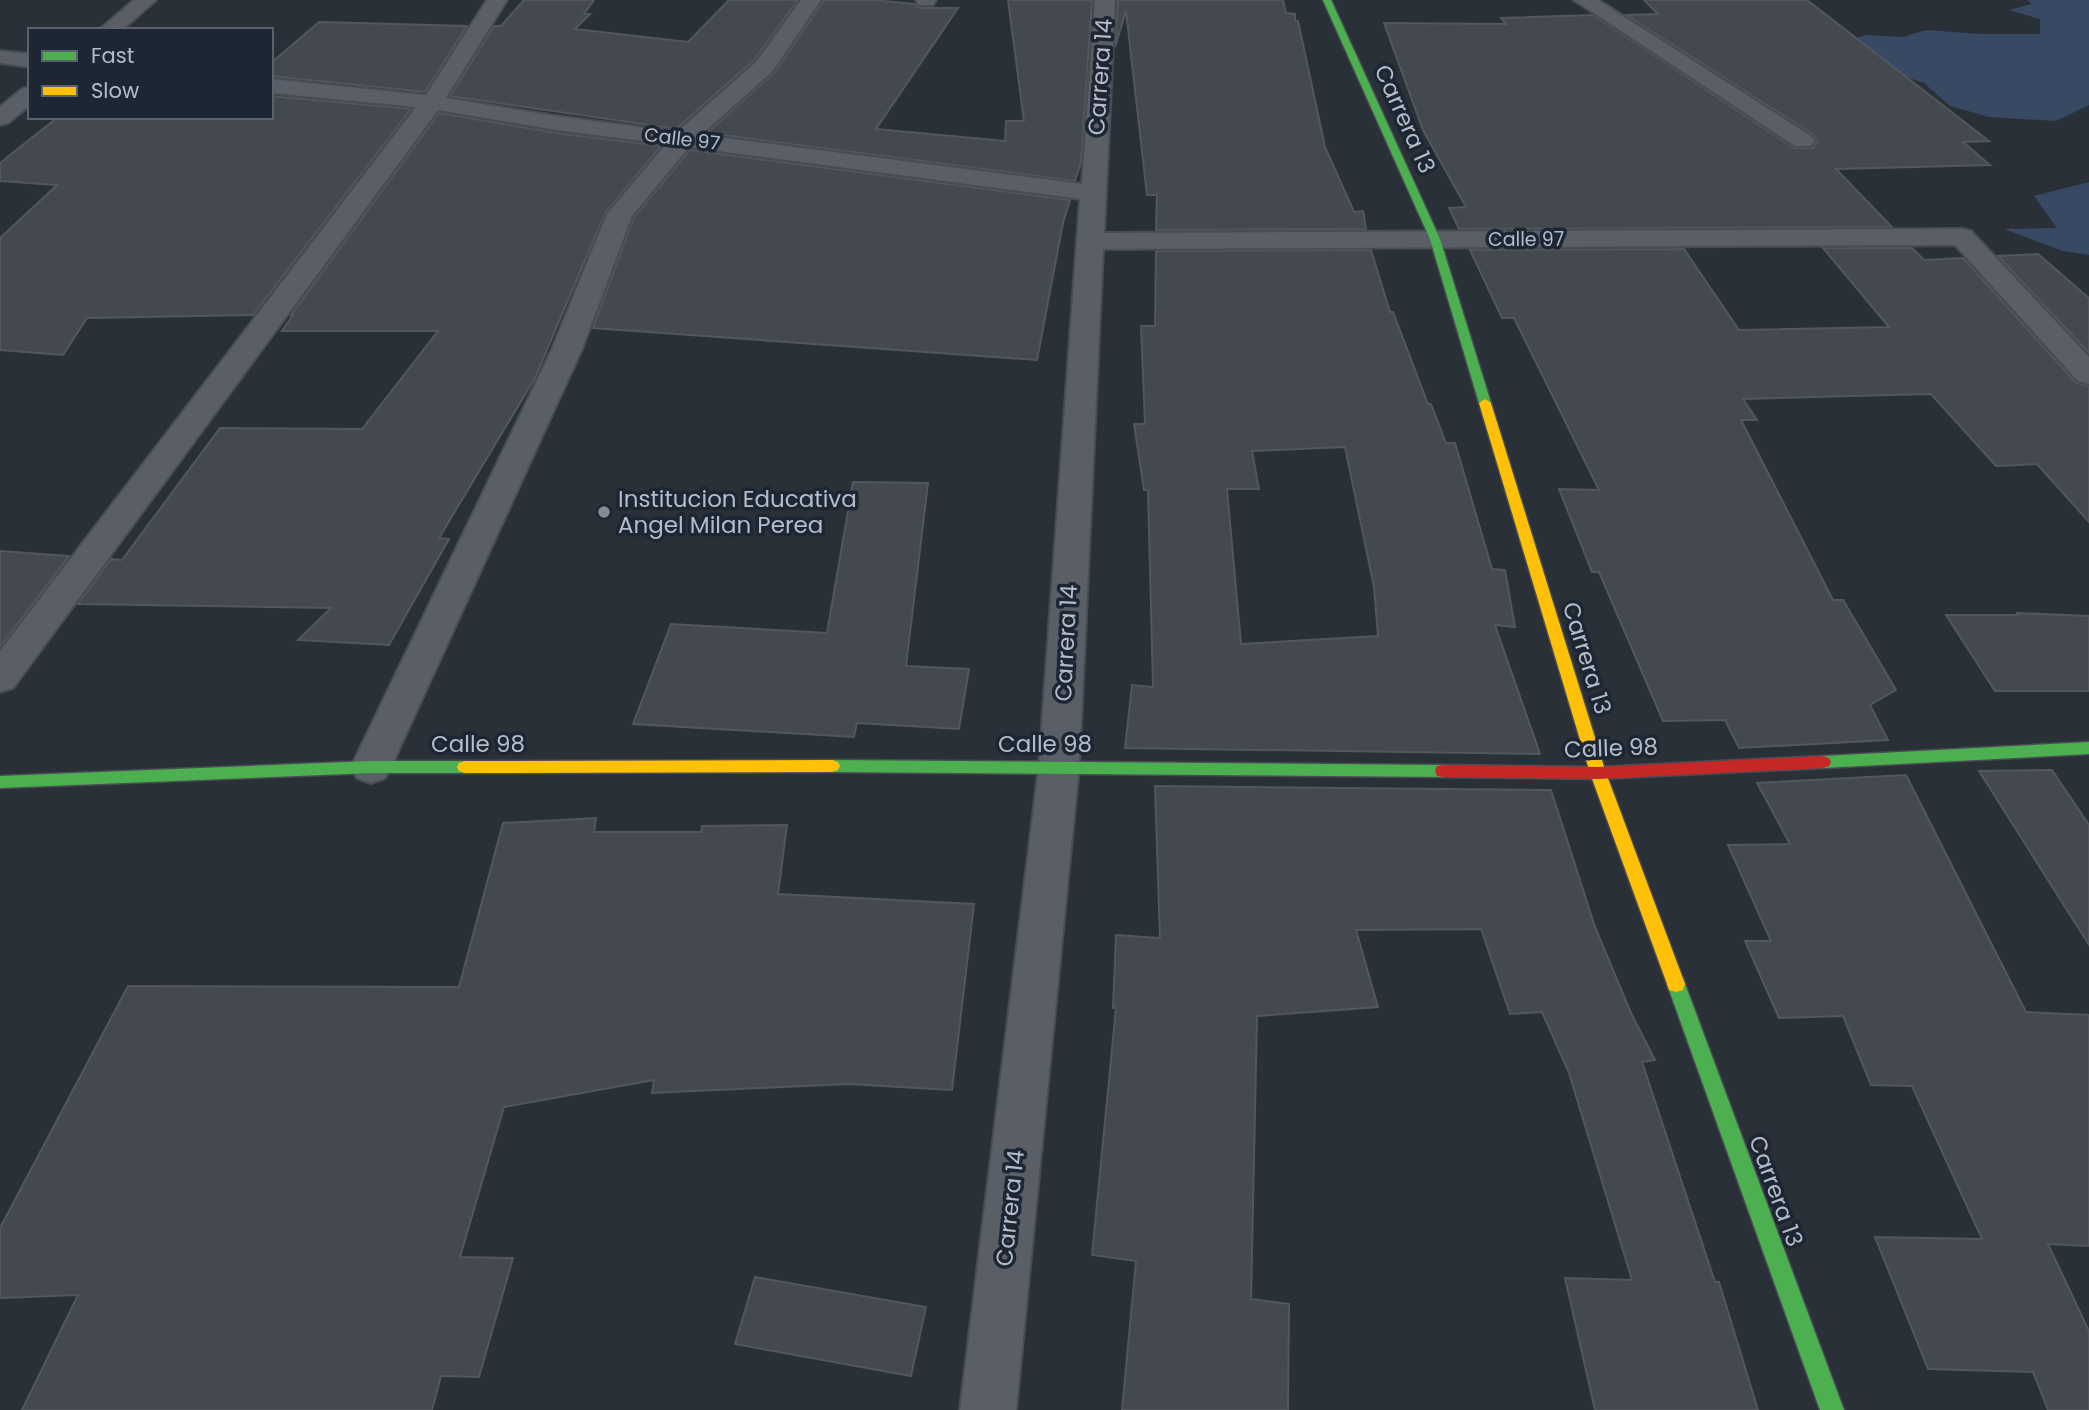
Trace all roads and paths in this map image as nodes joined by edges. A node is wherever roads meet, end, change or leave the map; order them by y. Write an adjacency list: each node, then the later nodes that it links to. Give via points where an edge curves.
1 (146, 0): 7 (street)
2 (497, 0): 12 (street)
3 (811, 0): 14 (street, via 764,67)
4 (1105, 0): 16 (street, Carrera 14)
5 (1327, 0): 17 (street, Carrera 13)
6 (1584, 0): 15 (street)
7 (111, 28)
8 (0, 57): 9 (street)
9 (28, 61)
10 (273, 86): 12 (street, Calle 97)
11 (28, 96): 13 (street)
12 (432, 102): 14 (street, Calle 97); 20 (street)
13 (0, 118)
14 (683, 139): 16 (street, Calle 97); 23 (street, via 620,215 568,349)
15 (1804, 141)
16 (1092, 193): 18 (street, Carrera 14)
17 (1435, 239): 18 (street, Calle 97); 19 (street, Calle 97, via 1962,237); 24 (street, Carrera 13)
18 (1089, 241): 22 (street, Carrera 14)
19 (2089, 375)
20 (0, 678)
21 (2089, 748): 24 (street, Calle 98)
22 (1059, 766): 23 (street, Calle 98); 24 (street, Calle 98); 26 (street, Carrera 14)
23 (370, 767): 25 (street, Calle 98)
24 (1598, 773): 27 (street, Carrera 13)
25 (0, 782)
26 (988, 1410)
27 (1832, 1410)

